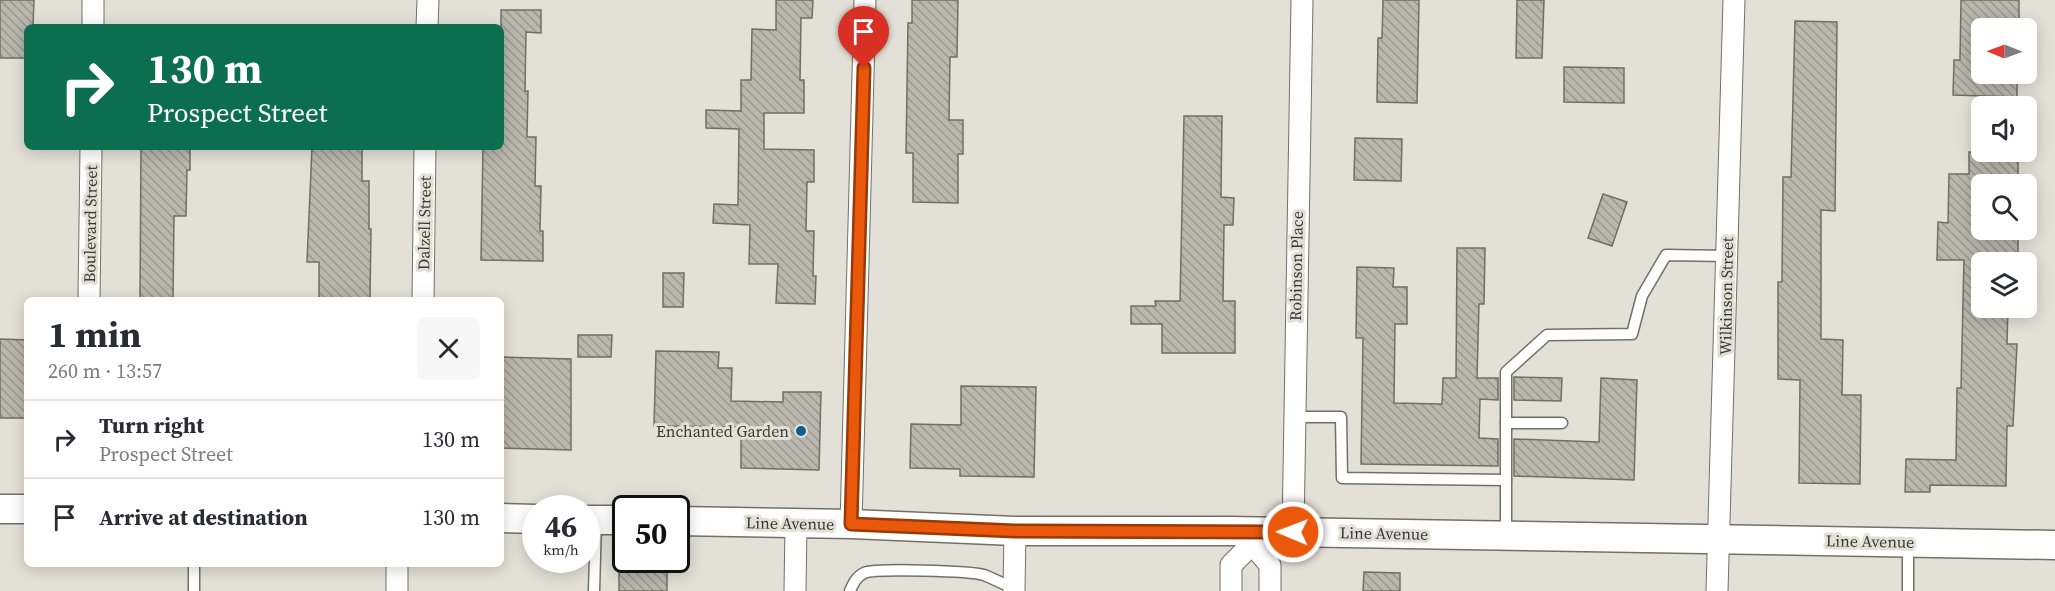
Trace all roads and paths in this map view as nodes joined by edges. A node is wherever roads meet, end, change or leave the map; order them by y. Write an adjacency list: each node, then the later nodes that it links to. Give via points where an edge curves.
1 (93, 0): 6 (street)
2 (428, 0): 7 (street)
3 (865, 0): 24 (street)
4 (1302, 0): 13 (street, Robinson Place)
5 (1734, 0): 10 (street, Wilkinson Street)
6 (93, 24)
7 (427, 24)
8 (91, 150): 11 (street, Boulevard Street)
9 (425, 150): 12 (street, Dalzell Street)
10 (1727, 256): 14 (lane, via 1666,255 1642,296 1632,334 1547,335 1506,372); 29 (street, Wilkinson Street)
11 (88, 297)
12 (423, 297)
13 (1294, 417): 16 (lane, via 1341,417 1342,478); 26 (street, Robinson Place)
14 (1506, 423): 15 (lane); 16 (lane)
15 (1562, 423)
16 (1506, 480): 27 (lane)
17 (0, 509): 18 (main road); 19 (street)
18 (24, 509)
19 (0, 517)
20 (504, 518): 21 (main road)
21 (522, 519)
22 (690, 521): 23 (main road, Line Avenue)
23 (796, 523): 24 (main road, Line Avenue); 39 (street)
24 (851, 524): 25 (main road, Line Avenue)
25 (1015, 531): 28 (main road, Line Avenue); 35 (street)
26 (1293, 532): 27 (main road, Line Avenue); 28 (main road, Line Avenue)
27 (1506, 535): 29 (main road, Line Avenue)
28 (1252, 538): 41 (street, via 1231,566); 42 (street, via 1270,565)
29 (1719, 538): 30 (main road, Line Avenue); 43 (street, Wilkinson Street)
30 (1908, 542): 31 (main road, Line Avenue); 44 (lane)
31 (2055, 545)
32 (194, 567): 36 (lane)
33 (397, 567): 37 (street)
34 (593, 573): 38 (lane)
35 (1014, 590): 40 (lane, via 985,575 969,572 882,571 865,573 856,579)
36 (194, 591)
37 (397, 591)
38 (594, 591)
39 (795, 591)
40 (850, 591)
41 (1231, 591)
42 (1270, 591)
43 (1717, 591)
44 (1908, 591)

